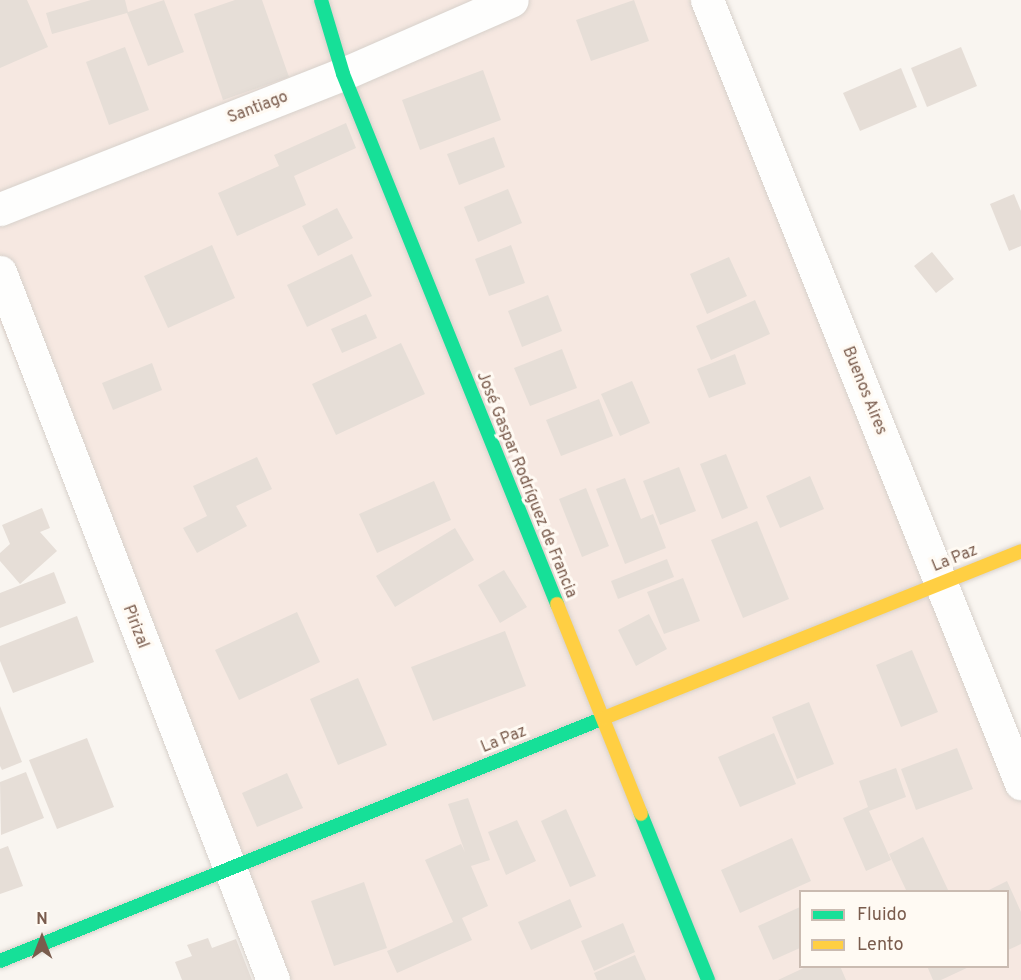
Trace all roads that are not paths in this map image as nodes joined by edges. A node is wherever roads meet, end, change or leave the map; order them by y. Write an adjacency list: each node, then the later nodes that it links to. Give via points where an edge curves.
1 (321, 0): 4 (street, José Gaspar Rodríguez de Francia)
2 (512, 0): 4 (street, Santiago)
3 (707, 0): 8 (street, Buenos Aires)
4 (343, 74): 5 (street, Santiago); 9 (street, José Gaspar Rodríguez de Francia)
5 (0, 209)
6 (0, 273): 11 (street, Pirizal)
7 (1021, 551): 8 (street, La Paz)
8 (941, 583): 9 (street, La Paz); 10 (street, Buenos Aires)
9 (602, 718): 11 (street, La Paz); 14 (street, José Gaspar Rodríguez de Francia)
10 (1021, 783)
11 (227, 869): 12 (street, La Paz); 13 (street, Pirizal)
12 (0, 961)
13 (273, 980)
14 (708, 980)

